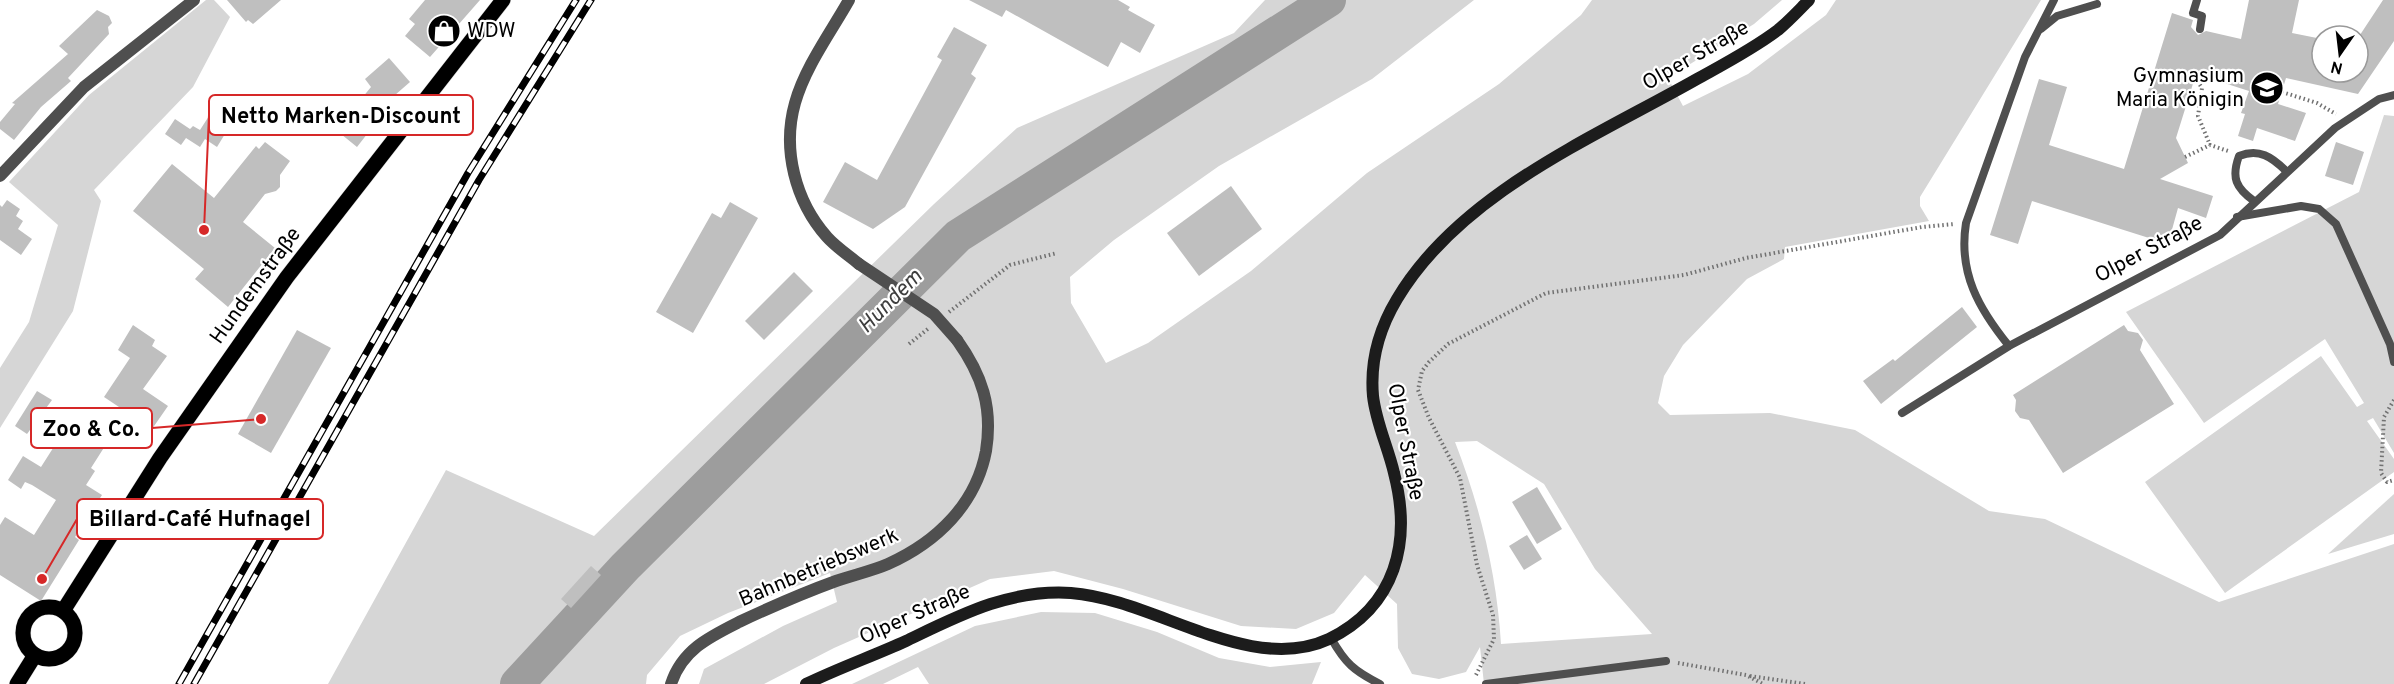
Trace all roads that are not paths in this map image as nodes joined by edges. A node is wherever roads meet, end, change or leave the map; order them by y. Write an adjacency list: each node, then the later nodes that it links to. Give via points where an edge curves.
1 (194, 0): 12 (street, via 84,87)
2 (503, 0): 18 (main road, Hundemstraße, via 287,277 156,465)
3 (849, 0): 23 (street, Bahnbetriebswerk, bridge, via 795,101 790,153 799,190 828,237 859,264 934,314 976,367 985,396 988,435 982,469 966,504 944,528 888,564 774,605 710,637 681,662)
4 (1809, 0): 19 (main road, Olper Straße, via 1778,30 1726,64 1523,176 1459,226 1415,273 1384,324 1372,375 1375,411 1395,477 1400,531 1398,561 1383,594 1369,610)
5 (2054, 0): 9 (lane)
6 (2197, 0): 8 (lane, via 2193,13 2202,16)
7 (2097, 4): 9 (lane, via 2057,16)
8 (2200, 29)
9 (2036, 33): 15 (lane, via 1966,223 1963,246 1968,275 1989,321)
10 (2394, 95): 11 (lane, Olper Straße, via 2379,99 2346,121)
11 (2286, 171): 13 (lane, Olper Straße); 13 (lane, via 2264,153 2239,156 2234,178 2239,190)
12 (0, 176)
13 (2254, 201): 14 (lane, Olper Straße)
14 (2236, 218): 15 (lane, Olper Straße, via 2220,235); 16 (lane, via 2301,206 2319,209 2336,224 2390,344)
15 (2009, 346): 17 (lane, Olper Straße)
16 (2394, 362)
17 (1902, 413)
18 (63, 611): 20 (main road, via 73,624 75,640 71,647 51,659); 20 (main road, via 40,609 27,619 23,635)
19 (1331, 638): 24 (main road, Olper Straße, via 1295,650 1262,650 1118,602 1050,593 989,603 948,618 906,641); 25 (lane, via 1344,661)
20 (35, 656): 22 (main road)
21 (1666, 661): 26 (lane)
22 (17, 684)
23 (671, 684)
24 (806, 684)
25 (1380, 684)
26 (1486, 684)

